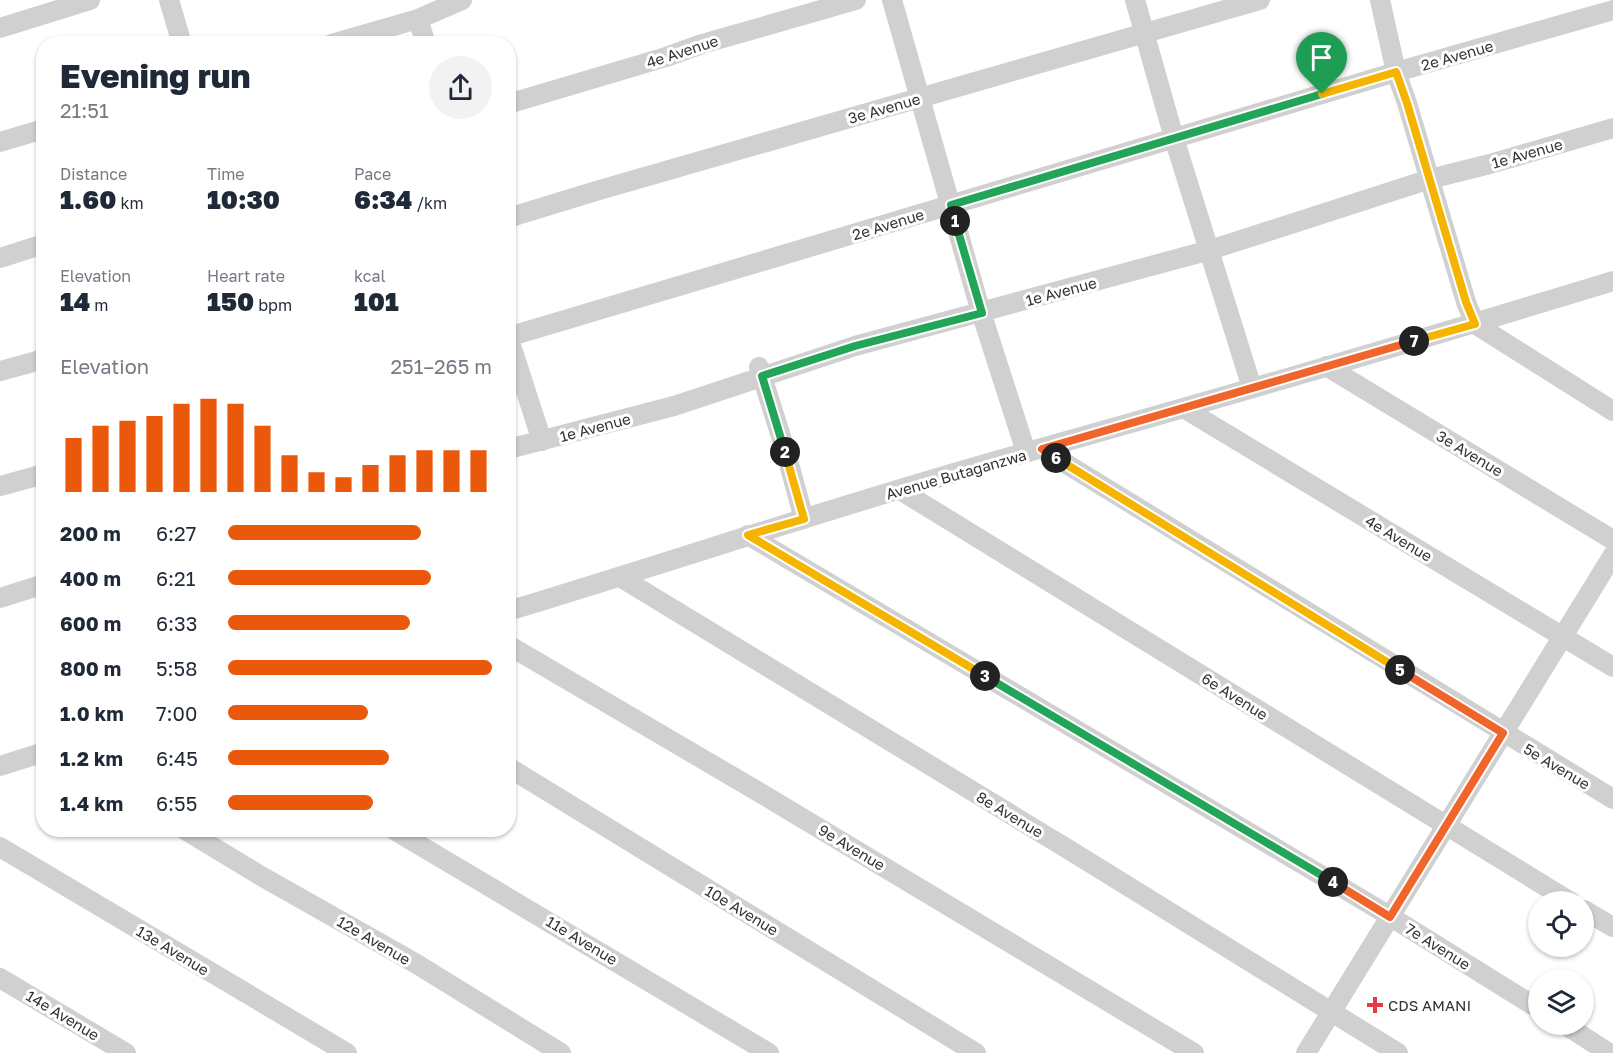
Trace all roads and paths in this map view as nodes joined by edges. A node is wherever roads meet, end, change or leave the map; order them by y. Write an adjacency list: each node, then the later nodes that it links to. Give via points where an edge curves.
1 (90, 0): 11 (street)
2 (169, 0): 13 (street)
3 (462, 0): 10 (street)
4 (856, 0): 18 (street, 4e Avenue)
5 (892, 0): 17 (street)
6 (1135, 0): 12 (street)
7 (1260, 0): 12 (street, 3e Avenue)
8 (1380, 0): 16 (street)
9 (1613, 10): 16 (street, 2e Avenue)
10 (417, 20): 14 (street); 15 (street)
11 (0, 28)
12 (1144, 34): 17 (street, 3e Avenue); 21 (street)
13 (180, 36)
14 (360, 36)
15 (423, 36)
16 (1396, 72): 21 (street, 2e Avenue); 23 (street)
17 (919, 98): 24 (street); 25 (street, 3e Avenue)
18 (516, 102)
19 (1613, 128): 23 (street, 1e Avenue)
20 (36, 131): 22 (street)
21 (1174, 138): 24 (street, 2e Avenue); 27 (street)
22 (0, 142)
23 (1430, 179): 27 (street, 1e Avenue); 31 (street)
24 (951, 205): 30 (street); 32 (street, 2e Avenue)
25 (516, 216)
26 (36, 247): 28 (street)
27 (1210, 250): 30 (street, 1e Avenue); 38 (street)
28 (0, 258)
29 (1613, 282): 31 (street, Avenue Butaganzwa)
30 (982, 313): 36 (street, 1e Avenue); 43 (street)
31 (1475, 324): 35 (street, Avenue Butaganzwa); 40 (street)
32 (516, 334)
33 (36, 361): 37 (street)
34 (516, 361): 41 (street)
35 (1326, 366): 38 (street, Avenue Butaganzwa); 49 (street, 3e Avenue)
36 (761, 371): 41 (street, 1e Avenue, via 674,406); 47 (street)
37 (0, 372)
38 (1252, 388): 39 (street, Avenue Butaganzwa)
39 (1185, 409): 43 (street, Avenue Butaganzwa); 54 (street, 4e Avenue)
40 (1613, 411)
41 (542, 441): 42 (street, 1e Avenue)
42 (516, 447)
43 (1034, 451): 46 (street, Avenue Butaganzwa); 57 (street, 5e Avenue)
44 (36, 476): 45 (street)
45 (0, 486)
46 (900, 490): 47 (street, Avenue Butaganzwa); 62 (street, 6e Avenue)
47 (804, 519): 48 (street, Avenue Butaganzwa)
48 (748, 535): 50 (street, Avenue Butaganzwa); 67 (street, 7e Avenue)
49 (1612, 545): 54 (street)
50 (620, 577): 53 (street, Avenue Butaganzwa); 72 (street, 8e Avenue)
51 (36, 587): 52 (street)
52 (0, 598)
53 (516, 609)
54 (1560, 635): 56 (street, 4e Avenue); 57 (street)
55 (516, 650): 79 (street, 9e Avenue)
56 (1613, 668)
57 (1500, 731): 61 (street, 5e Avenue); 62 (street)
58 (36, 754): 59 (street)
59 (0, 765)
60 (516, 772): 78 (street, 10e Avenue)
61 (1613, 799)
62 (1443, 823): 66 (street, 6e Avenue); 67 (street)
63 (197, 837): 76 (street, 12e Avenue)
64 (406, 837): 77 (street, 11e Avenue)
65 (0, 847): 75 (street, 13e Avenue)
66 (1553, 891)
67 (1387, 915): 71 (street, 7e Avenue); 72 (street)
68 (1594, 915): 69 (street)
69 (1613, 927)
70 (0, 978): 74 (street, 14e Avenue)
71 (1528, 1002)
72 (1328, 1011): 80 (street); 81 (street, 8e Avenue)
73 (1581, 1035): 82 (street)
74 (126, 1053)
75 (348, 1053)
76 (561, 1053)
77 (769, 1053)
78 (976, 1053)
79 (1194, 1053)
80 (1306, 1053)
81 (1398, 1053)
82 (1609, 1053)

